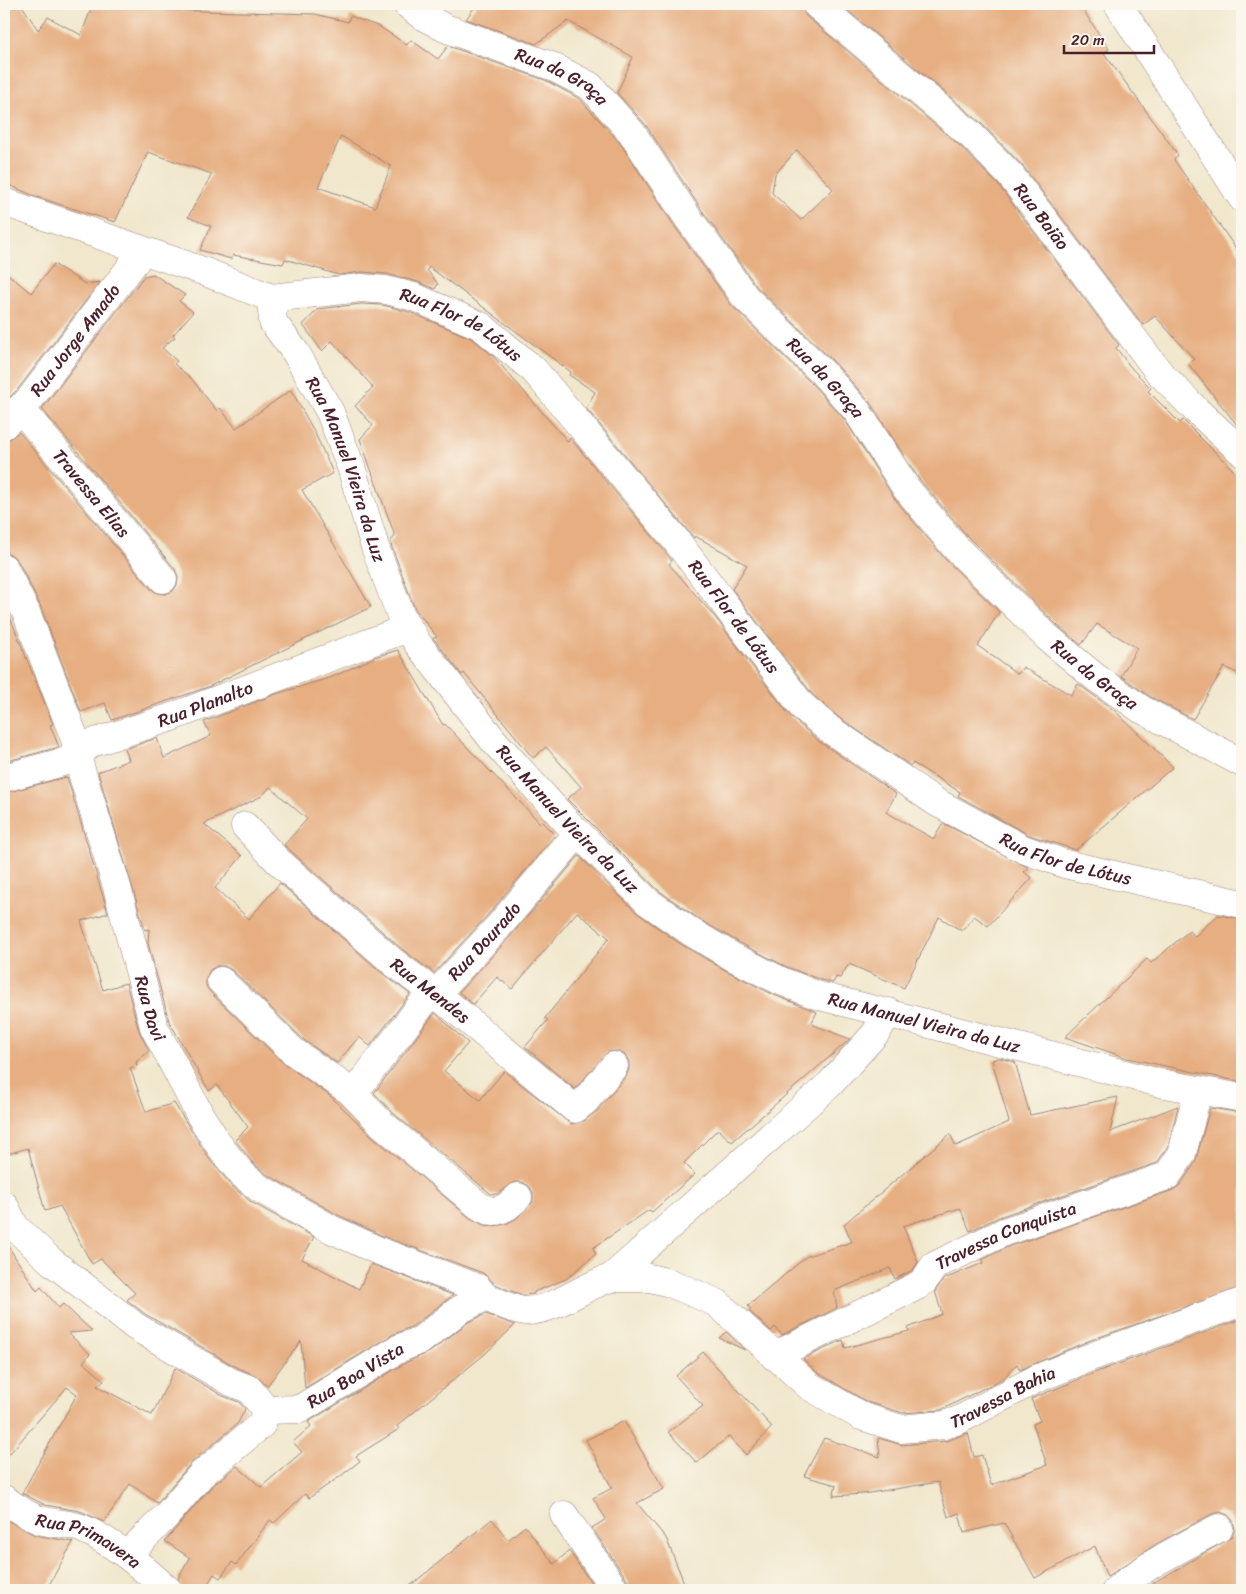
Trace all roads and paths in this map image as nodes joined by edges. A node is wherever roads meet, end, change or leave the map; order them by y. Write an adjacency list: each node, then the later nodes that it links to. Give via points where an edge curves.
1 (407, 4): 14 (street, Rua da Graça, via 445,28 551,66 590,86 632,133 745,297 857,411 906,488 956,548 1047,637 1094,677 1141,709)
2 (816, 4): 9 (street, Rua Baião, via 970,134 1011,176 1160,372)
3 (1118, 4): 4 (street)
4 (1242, 198)
5 (4, 202): 6 (street)
6 (143, 251): 7 (street); 8 (street, Rua Jorge Amado, via 30,399)
7 (271, 298): 12 (street, Rua Manuel Vieira da Luz, via 273,322 296,353 330,412 351,467 375,547); 18 (street, Rua Flor de Lótus, via 361,288 386,290 481,326 534,370 674,539 802,706 829,730 936,802 1023,849 1065,864)
8 (12, 417): 11 (street, Travessa Elias)
9 (1242, 452)
10 (4, 568): 13 (street, Rua Davi, via 26,612)
11 (163, 579)
12 (408, 628): 13 (street, Rua Planalto, via 169,718 92,743); 17 (street, Rua Manuel Vieira da Luz, via 493,740)
13 (78, 754): 15 (street, Rua Planalto, via 70,760); 29 (street, Rua Davi, via 154,1027 200,1115 223,1151 259,1188 331,1229 379,1251 478,1288)
14 (1242, 763)
15 (4, 778)
16 (245, 826): 20 (street, Rua Mendes, via 326,904)
17 (578, 834): 20 (street, Rua Dourado, via 498,927); 21 (street, Rua Manuel Vieira da Luz, via 648,902 733,957 816,995)
18 (1242, 904)
19 (221, 981): 24 (street, via 294,1052)
20 (434, 994): 22 (street, Rua Mendes, via 575,1109); 24 (street, Rua Dourado, via 423,1003)
21 (889, 1012): 23 (street, Rua Manuel Vieira da Luz); 28 (street, via 875,1034 830,1084)
22 (614, 1066)
23 (1198, 1092): 25 (street, Rua Manuel Vieira da Luz); 31 (street, Travessa Conquista, via 1182,1154 1167,1176 1004,1232 934,1266 917,1286)
24 (353, 1094): 26 (street, via 382,1124 484,1210 507,1208)
25 (1242, 1098)
26 (518, 1197)
27 (4, 1205): 32 (street, via 14,1227 59,1267 136,1327 231,1382 249,1389)
28 (611, 1278): 29 (street, Rua Davi, via 552,1305 533,1310 524,1311); 31 (street, via 650,1278 718,1303)
29 (485, 1297): 32 (street, Rua Boa Vista, via 459,1310 421,1340 400,1348 300,1409)
30 (1242, 1302): 31 (street, Travessa Bahia, via 1036,1379 958,1420 920,1429 888,1426 861,1416 809,1386)
31 (774, 1356)
32 (266, 1410): 36 (street, via 262,1424 201,1475 167,1516)
33 (4, 1499): 36 (street, Rua Primavera, via 40,1520 80,1528)
34 (564, 1515): 38 (street)
35 (1219, 1528): 39 (street, via 1136,1574)
36 (136, 1572): 37 (street, Rua Primavera)
37 (168, 1590)
38 (615, 1590)
39 (1116, 1590)

